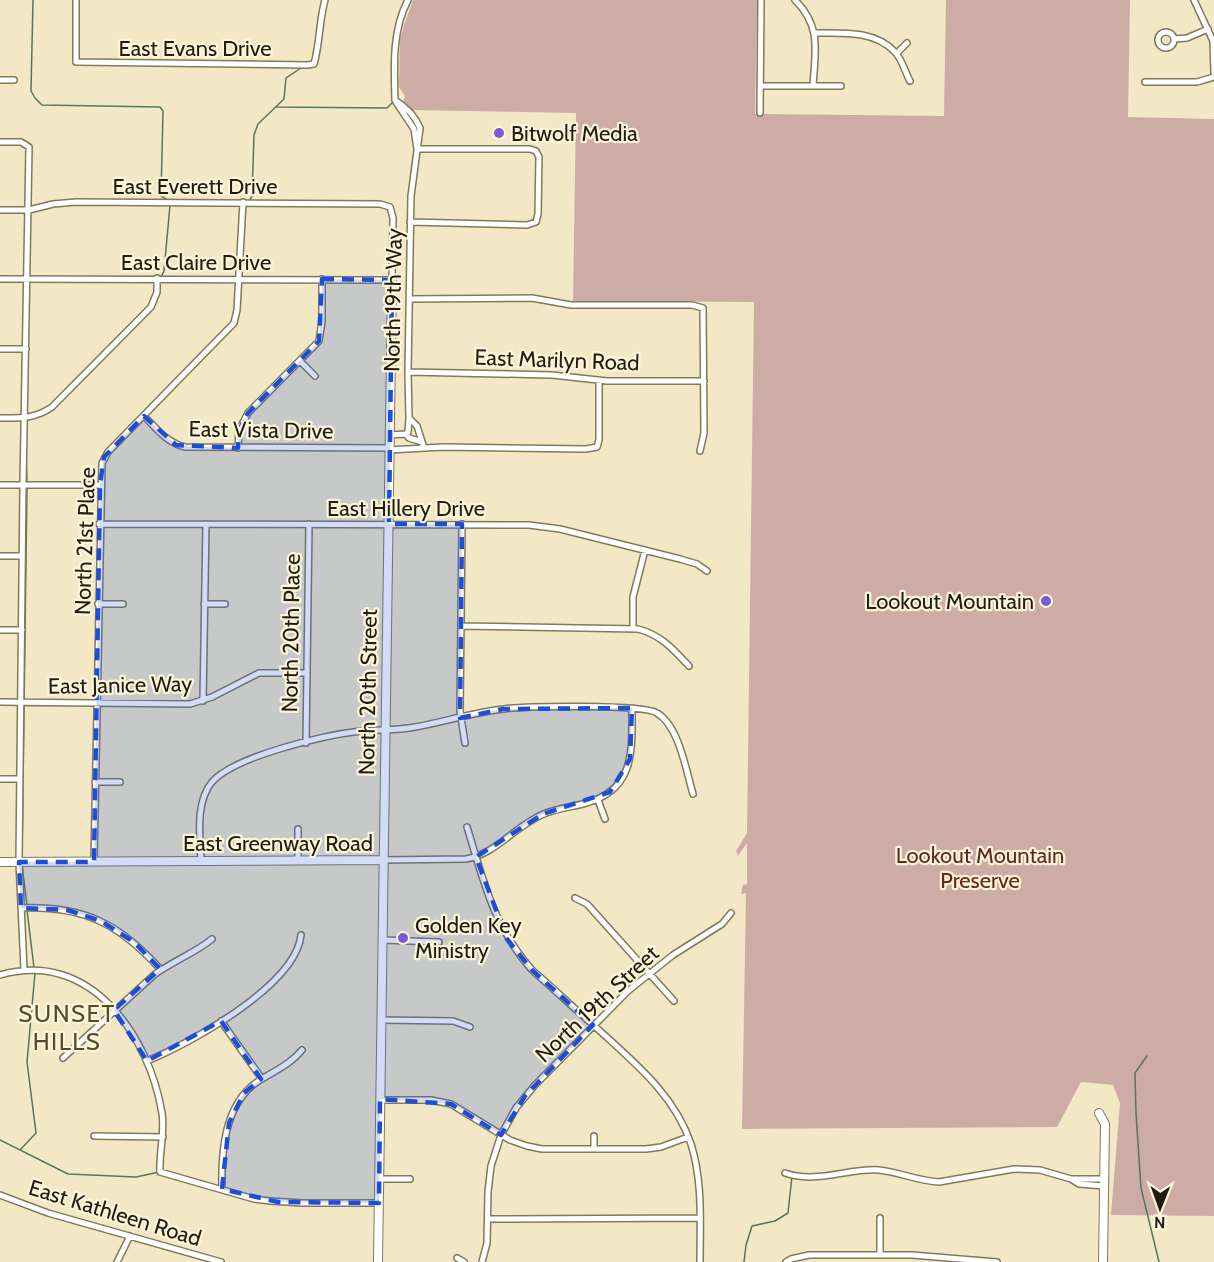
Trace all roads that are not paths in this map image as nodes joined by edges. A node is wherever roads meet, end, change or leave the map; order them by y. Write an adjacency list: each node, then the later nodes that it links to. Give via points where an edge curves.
1 (76, 0): 2 (street, East Evans Drive, via 76,62 314,64)
2 (325, 0)
3 (408, 0): 22 (street, North 19th Way, via 396,34 395,100 417,120)
4 (761, 0): 17 (street)
5 (795, 0): 8 (street, via 806,11)
6 (1194, 0): 7 (street)
7 (1208, 29): 9 (street); 12 (street, via 1213,41)
8 (815, 33): 11 (street, via 861,34 876,38); 18 (street)
9 (1174, 39)
10 (907, 43): 11 (street)
11 (897, 53): 15 (street)
12 (1214, 75): 16 (street, via 1197,82)
13 (0, 80): 14 (street)
14 (14, 80)
15 (909, 81)
16 (1145, 82)
17 (761, 86): 18 (street); 20 (street)
18 (813, 86): 19 (street)
19 (841, 86)
20 (760, 113)
21 (0, 142): 26 (street, via 21,142 29,147)
22 (417, 149): 27 (street, North 19th Way); 27 (street, via 536,151 536,222)
23 (243, 202): 24 (street, East Everett Drive); 26 (street, East Everett Drive, via 76,202); 31 (street, North 21st Place)
24 (390, 207): 33 (street, North 20th Street)
25 (0, 210): 26 (street, East Everett Drive)
26 (28, 210): 30 (street)
27 (411, 222): 34 (street, North 19th Way)
28 (158, 278): 30 (street, East Claire Drive); 31 (street, East Claire Drive); 44 (street, via 151,307 51,407 43,414)
29 (0, 279): 30 (street, East Claire Drive)
30 (27, 279): 36 (street)
31 (239, 279): 32 (street, East Claire Drive); 42 (street, North 21st Place, via 237,310 231,327)
32 (322, 279): 33 (street, East Claire Drive); 37 (street, via 319,341)
33 (392, 280): 47 (street, North 20th Street)
34 (410, 299): 38 (street, North 19th Way); 41 (street, via 532,298 571,305 703,308)
35 (0, 349): 36 (street)
36 (26, 349): 44 (street)
37 (300, 361): 39 (street); 50 (street, via 244,419)
38 (408, 372): 40 (street, East Marilyn Road, via 552,375); 45 (street, North 19th Way)
39 (315, 376)
40 (599, 380): 41 (street, East Marilyn Road); 49 (street, East Vista Drive, via 597,447)
41 (704, 381): 53 (street)
42 (144, 416): 50 (street, East Vista Drive, via 176,445); 56 (street, North 21st Place, via 104,458)
43 (0, 418): 44 (street)
44 (25, 418): 55 (street)
45 (409, 418): 46 (street); 49 (street, North 19th Way, via 417,426)
46 (406, 434): 47 (street); 48 (street, East Vista Drive)
47 (389, 435): 51 (street, North 20th Street)
48 (412, 439): 49 (street, East Vista Drive); 52 (street)
49 (423, 445): 52 (street, East Vista Drive)
50 (238, 448): 51 (street, East Vista Drive)
51 (389, 449): 52 (street, East Vista Drive); 60 (street, North 20th Street)
52 (410, 450)
53 (700, 451)
54 (0, 485): 55 (street)
55 (23, 485): 56 (street); 64 (street)
56 (100, 485): 57 (street, North 21st Place)
57 (99, 524): 58 (street, East Hillery Drive); 66 (street, North 21st Place)
58 (206, 524): 59 (street, East Hillery Drive); 68 (street)
59 (309, 524): 60 (street, East Hillery Drive); 75 (street, North 20th Place)
60 (388, 524): 61 (street, East Hillery Drive); 82 (street, North 20th Street)
61 (462, 524): 62 (street, East Hillery Drive, via 554,528); 70 (street)
62 (645, 550): 65 (street, East Hillery Drive, via 698,564); 71 (street, via 633,597)
63 (0, 556): 64 (street)
64 (22, 556): 73 (street)
65 (706, 571)
66 (98, 604): 67 (street); 79 (street, North 21st Place)
67 (123, 604)
68 (204, 604): 69 (street); 76 (street)
69 (225, 604)
70 (461, 626): 71 (street); 81 (street)
71 (633, 628): 74 (street, via 665,641)
72 (0, 630): 73 (street)
73 (22, 630): 78 (street)
74 (689, 666)
75 (306, 673): 76 (street, East Janice Way, via 259,673); 83 (street, North 20th Place)
76 (203, 701): 79 (street, East Janice Way)
77 (0, 702): 78 (street, East Janice Way)
78 (21, 702): 79 (street, East Janice Way); 86 (street)
79 (97, 703): 87 (street, North 21st Place)
80 (632, 708): 81 (street, via 503,709); 89 (street, via 656,712 671,726); 90 (street, via 628,768 618,784)
81 (460, 718): 82 (street); 84 (street)
82 (385, 730): 83 (street, via 342,734); 96 (street, North 20th Street)
83 (306, 743): 97 (street, via 238,765 224,772 205,793 201,804)
84 (465, 743)
85 (0, 779): 86 (street)
86 (20, 779): 99 (street)
87 (95, 782): 88 (street); 100 (street, North 21st Place)
88 (120, 782)
89 (693, 794)
90 (598, 800): 91 (street); 94 (street, East Greenway Road, via 543,814)
91 (605, 819)
92 (467, 827): 94 (street)
93 (298, 830): 95 (street)
94 (476, 857): 96 (street, East Greenway Road); 116 (street, via 507,939 532,970)
95 (298, 860): 96 (street, East Greenway Road); 97 (street, East Greenway Road)
96 (383, 860): 106 (street, North 20th Street)
97 (201, 861): 100 (street, East Greenway Road)
98 (0, 862): 99 (street, East Greenway Road)
99 (19, 862): 100 (street, East Greenway Road); 102 (street)
100 (94, 862)
101 (575, 898): 110 (street, via 587,904)
102 (21, 908): 108 (street); 109 (street, via 67,910 101,921 134,942)
103 (730, 913): 110 (street, North 19th Street, via 722,924)
104 (301, 934): 115 (street, via 298,948 277,977)
105 (212, 939): 109 (street)
106 (382, 940): 107 (street); 114 (street, North 20th Street)
107 (439, 942)
108 (24, 969): 111 (street); 113 (street, via 69,976 90,988)
109 (161, 970): 113 (street)
110 (650, 972): 112 (street); 116 (street, North 19th Street)
111 (0, 975)
112 (674, 1001)
113 (114, 1010): 119 (street); 120 (street, via 129,1026)
114 (381, 1020): 117 (street, via 453,1021); 122 (street, North 20th Street)
115 (222, 1021): 120 (street, via 192,1041); 121 (street)
116 (593, 1025): 126 (street, North 19th Street, via 525,1096); 130 (street, via 657,1086)
117 (470, 1027)
118 (302, 1050): 121 (street)
119 (63, 1058)
120 (147, 1061): 129 (street, via 163,1115)
121 (262, 1079): 124 (street, via 244,1093)
122 (380, 1100): 126 (street, via 451,1104); 133 (street, North 20th Street)
123 (224, 1108): 124 (street)
124 (233, 1112): 136 (street, via 223,1149)
125 (1099, 1113): 135 (street, via 1105,1124)
126 (501, 1135): 131 (street, via 542,1149); 141 (street, North 19th Street, via 490,1175)
127 (94, 1136): 129 (street)
128 (594, 1136): 131 (street)
129 (163, 1137): 136 (street, via 160,1172)
130 (688, 1137): 131 (street, via 646,1149); 139 (street, via 698,1179)
131 (594, 1149)
132 (785, 1173): 135 (street, via 825,1176 880,1170 939,1182 1026,1169)
133 (380, 1179): 134 (street); 138 (street, North 20th Street)
134 (410, 1179)
135 (1100, 1183): 154 (street)
136 (222, 1189): 138 (street, via 278,1202)
137 (0, 1195): 142 (street, East Kathleen Road)
138 (379, 1203): 147 (street, North 20th Street)
139 (700, 1218): 141 (street); 150 (street)
140 (880, 1218): 143 (street)
141 (488, 1219): 149 (street, North 19th Street)
142 (130, 1236): 145 (street); 146 (street, East Kathleen Road)
143 (880, 1255): 151 (street, via 809,1255); 152 (street)
144 (457, 1258): 148 (street)
145 (117, 1262)
146 (221, 1262)
147 (378, 1262)
148 (464, 1262)
149 (482, 1262)
150 (700, 1262)
151 (786, 1262)
152 (985, 1262): 153 (street)
153 (997, 1262)
154 (1103, 1262)

